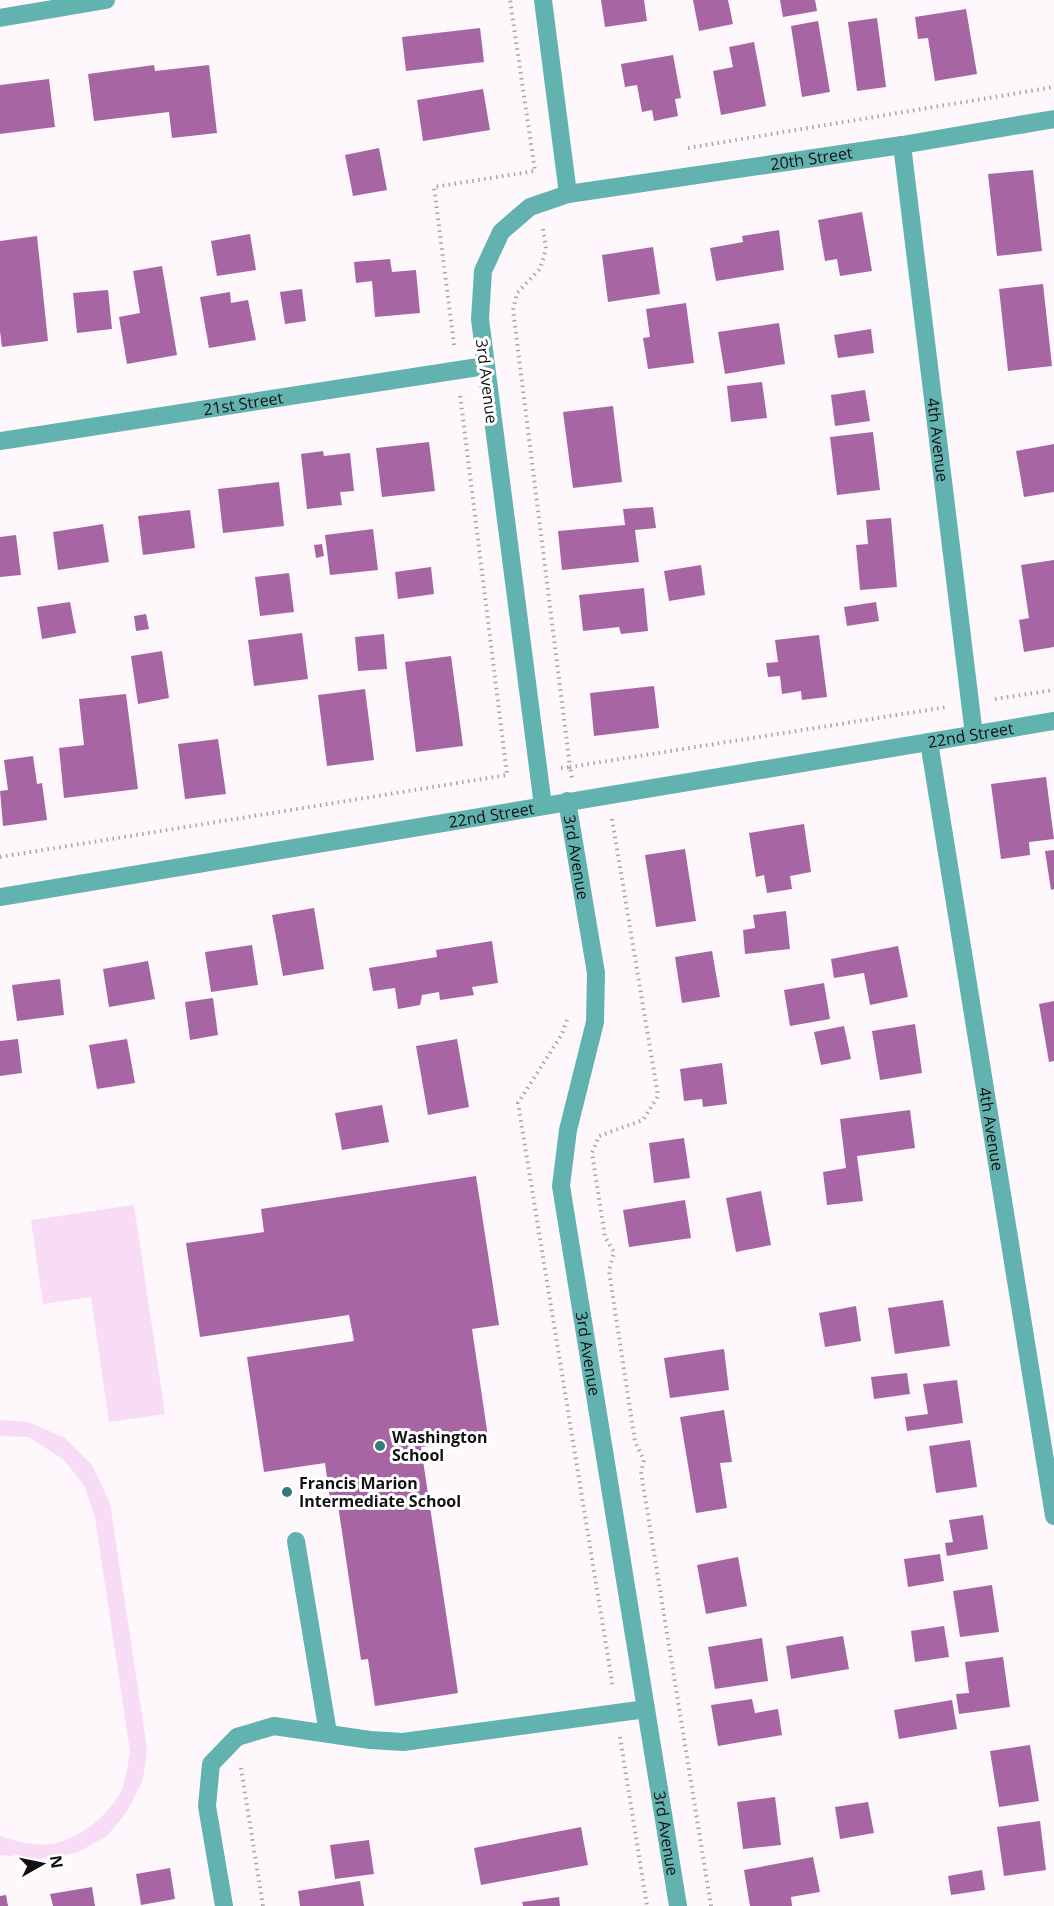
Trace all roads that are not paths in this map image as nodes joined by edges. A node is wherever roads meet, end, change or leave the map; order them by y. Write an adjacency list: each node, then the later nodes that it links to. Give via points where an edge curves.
1 (106, 0): 3 (street)
2 (543, 0): 7 (street)
3 (66, 3): 4 (street)
4 (0, 18)
5 (1054, 119): 6 (street, 20th Street)
6 (902, 146): 7 (street, 20th Street); 11 (street, 4th Avenue)
7 (568, 194): 8 (street, 3rd Avenue, via 530,207 501,232 483,271 480,319)
8 (485, 366): 9 (street, 21st Street); 14 (street, 3rd Avenue)
9 (0, 441)
10 (1054, 721): 11 (street, 22nd Street)
11 (974, 735): 12 (street, 22nd Street)
12 (929, 742): 13 (street, 22nd Street); 16 (street, 4th Avenue)
13 (567, 801): 14 (street, 22nd Street); 18 (street, 3rd Avenue, via 596,983 595,1022 567,1130 561,1186)
14 (543, 806): 15 (street, 22nd Street)
15 (0, 897)
16 (1054, 1516)
17 (296, 1541): 19 (street)
18 (646, 1709): 19 (street, via 403,1742); 21 (street, 3rd Avenue)
19 (328, 1733): 20 (street, via 274,1726 237,1737 211,1764 207,1806)
20 (224, 1906)
21 (678, 1906)

